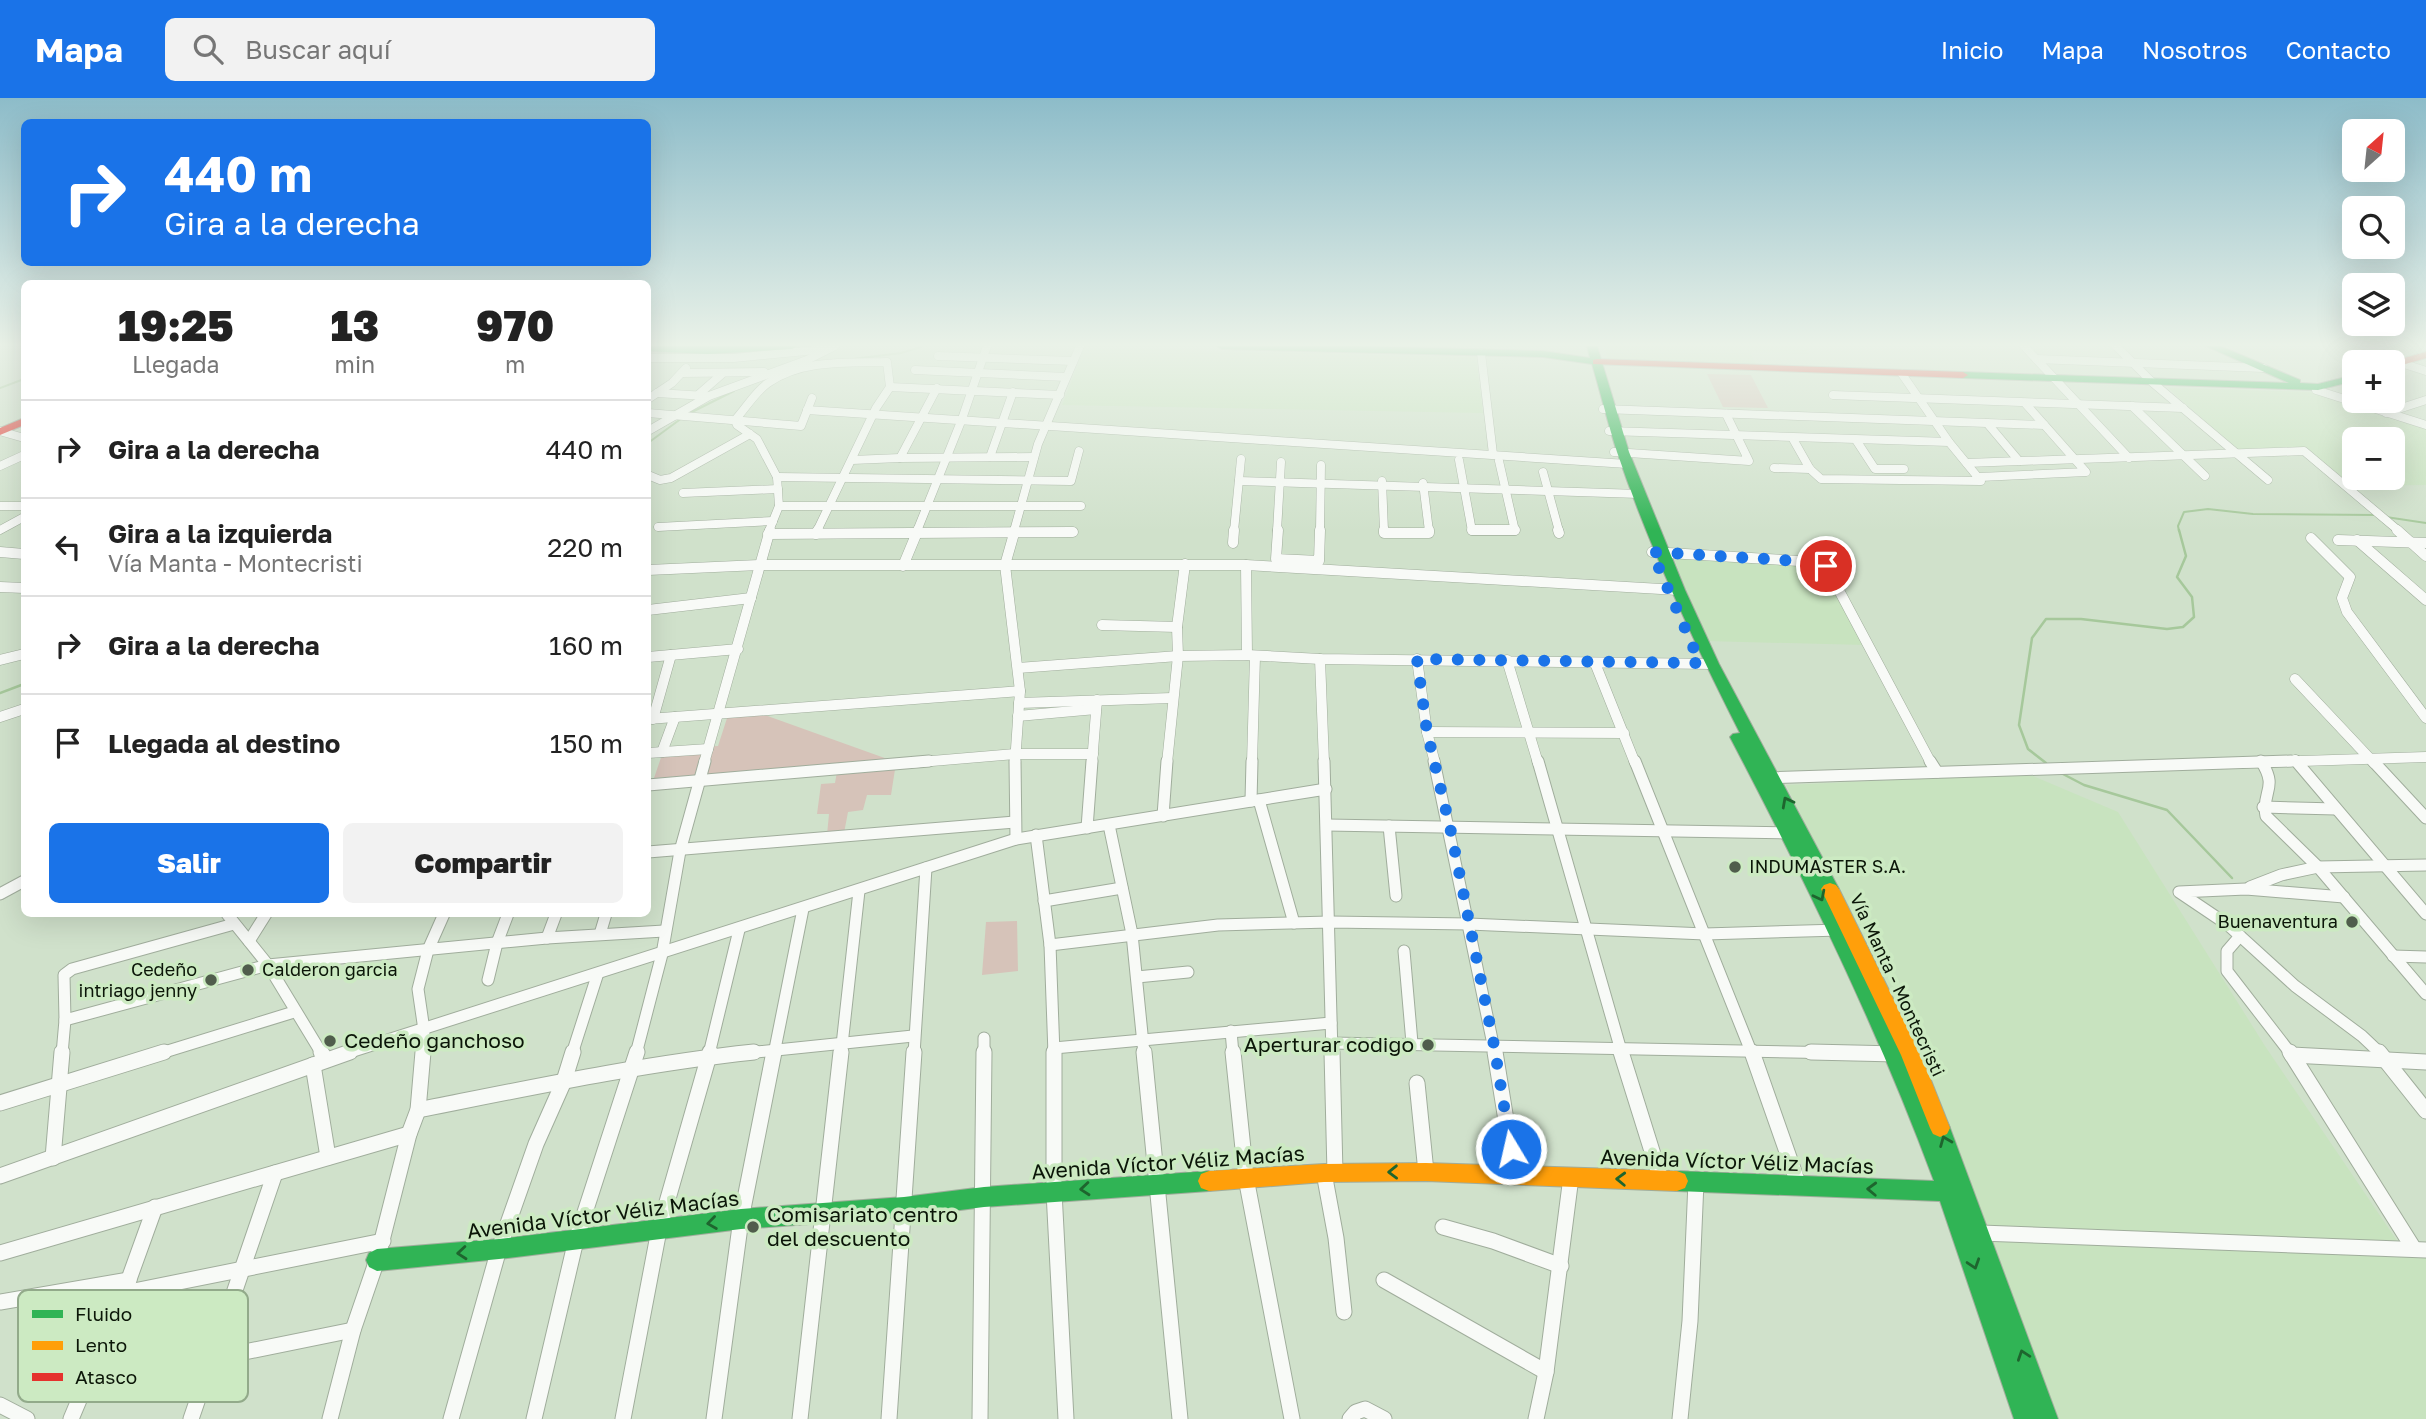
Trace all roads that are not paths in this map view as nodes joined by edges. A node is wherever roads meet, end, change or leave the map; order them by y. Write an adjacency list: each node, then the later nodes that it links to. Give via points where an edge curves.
1 (688, 408): 20 (street)
2 (746, 408): 24 (street)
3 (877, 408): 17 (street)
4 (925, 408): 22 (street)
5 (966, 408): 23 (street)
6 (1008, 408): 27 (street)
7 (1054, 408): 29 (street)
8 (1489, 408): 49 (street)
9 (1927, 408): 25 (street)
10 (2029, 408): 30 (street)
11 (2083, 408): 51 (street)
12 (2134, 408): 44 (street)
13 (2174, 408): 14 (street)
14 (2183, 408): 42 (street)
15 (1606, 409): 21 (street); 34 (main road, Vía Manta - Montecristi)
16 (807, 410): 17 (street); 24 (street, via 801,426)
17 (874, 413): 22 (street); 53 (street)
18 (2386, 413): 31 (street)
19 (651, 414): 20 (street)
20 (674, 415): 24 (street); 32 (street)
21 (1726, 415): 25 (street); 37 (street)
22 (920, 416): 23 (street); 48 (street)
23 (962, 419): 27 (street); 45 (street)
24 (735, 420): 35 (street)
25 (1937, 421): 28 (street); 40 (street)
26 (21, 422): 33 (main road)
27 (1003, 422): 29 (street); 46 (street)
28 (1987, 423): 30 (street); 56 (street)
29 (1048, 425): 47 (street); 49 (street)
30 (2044, 425): 55 (street)
31 (2426, 425)
32 (651, 429)
33 (1, 431): 36 (street)
34 (1613, 432): 37 (street); 50 (main road, Vía Manta - Montecristi)
35 (750, 434): 65 (street, via 671,478); 75 (street, via 757,439)
36 (21, 437)
37 (1737, 437): 38 (street); 50 (street, via 1749,461)
38 (1793, 439): 39 (street); 62 (street)
39 (1856, 440): 40 (street); 63 (street, via 1875,468)
40 (1949, 442): 58 (street)
41 (1079, 451): 71 (street, via 1073,480)
42 (2235, 454): 44 (street); 73 (street); 105 (street, via 2304,451)
43 (21, 456): 60 (street)
44 (2184, 456): 51 (street); 66 (street)
45 (946, 457): 46 (street); 48 (street); 70 (street)
46 (990, 457): 47 (street)
47 (1034, 457): 71 (street)
48 (900, 458): 53 (street)
49 (1496, 458): 50 (street); 79 (street)
50 (1620, 458): 81 (main road, Vía Manta - Montecristi)
51 (2129, 458): 55 (street)
52 (1241, 459): 69 (street)
53 (852, 460): 68 (street)
54 (1459, 460): 78 (street)
55 (2074, 460): 56 (street); 67 (street, via 2085,472)
56 (2019, 461): 58 (street)
57 (1281, 462): 72 (street)
58 (1967, 463): 67 (street)
59 (1321, 465): 74 (street)
60 (0, 466)
61 (1774, 468): 62 (street)
62 (1810, 469): 67 (street, via 1816,477 1829,481 1977,482)
63 (1904, 469)
64 (1543, 472): 80 (street)
65 (651, 476)
66 (2205, 476)
67 (1980, 477)
68 (843, 479): 70 (street); 75 (street); 84 (street)
69 (1239, 479): 72 (street); 106 (street)
70 (938, 480): 71 (street); 85 (street)
71 (1028, 480): 90 (street)
72 (1280, 480): 74 (street); 74 (street, via 1276,559 1319,561)
73 (2267, 481)
74 (1322, 482): 76 (street)
75 (778, 483): 82 (street); 89 (street)
76 (1382, 484): 77 (street); 77 (street, via 1384,533 1429,533)
77 (1423, 485): 78 (street)
78 (1464, 486): 79 (street); 79 (street, via 1472,531 1515,531)
79 (1505, 487): 80 (street)
80 (1548, 489): 81 (street); 98 (street)
81 (1633, 491): 109 (main road, Vía Manta - Montecristi)
82 (683, 493)
83 (21, 500): 87 (street)
84 (831, 504): 85 (street); 89 (street); 100 (street)
85 (928, 505): 90 (street); 101 (street)
86 (0, 506): 87 (street)
87 (10, 506): 88 (street)
88 (21, 506)
89 (779, 506): 93 (street)
90 (1021, 506): 91 (street); 97 (street)
91 (1081, 506)
92 (21, 519): 95 (street)
93 (773, 521): 94 (street); 99 (street)
94 (658, 527)
95 (0, 530)
96 (1073, 532): 97 (street)
97 (1013, 533): 101 (street); 114 (street)
98 (1559, 533)
99 (768, 534): 100 (street); 113 (street)
100 (816, 534): 101 (street)
101 (916, 534): 116 (street)
102 (2311, 537): 150 (street, via 2350,577 2342,597 2347,612)
103 (2338, 540): 104 (street)
104 (2357, 540): 105 (street); 122 (street)
105 (2410, 542): 107 (street); 111 (street)
106 (1233, 543)
107 (2426, 543)
108 (0, 552): 110 (street)
109 (1657, 552): 120 (main road, Vía Manta - Montecristi); 164 (street, via 1826,566)
110 (21, 554)
111 (2426, 556)
112 (1185, 564): 114 (street); 115 (street); 125 (street)
113 (759, 565): 116 (street); 117 (street); 121 (street)
114 (1005, 565): 116 (street); 138 (street)
115 (1245, 565): 120 (street); 130 (street)
116 (903, 566)
117 (651, 570)
118 (0, 587): 119 (street)
119 (21, 588)
120 (1672, 589): 137 (main road, Vía Manta - Montecristi)
121 (751, 598): 123 (street); 126 (street)
122 (2426, 600)
123 (651, 610)
124 (1102, 625): 125 (street)
125 (1177, 627): 129 (street)
126 (738, 649): 128 (street); 145 (street)
127 (21, 655): 134 (street)
128 (671, 655): 131 (street); 146 (street)
129 (1178, 656): 130 (street); 138 (street); 141 (street)
130 (1251, 656): 132 (street); 169 (street)
131 (651, 657)
132 (1320, 659): 133 (street); 168 (street)
133 (1417, 659): 135 (street); 152 (street)
134 (0, 660)
135 (1507, 660): 136 (street); 153 (street)
136 (1595, 663): 137 (street); 154 (street)
137 (1706, 664): 165 (main road, Vía Manta - Montecristi)
138 (1018, 668): 140 (street)
139 (2295, 678): 161 (street)
140 (1020, 691): 142 (street); 145 (street)
141 (1172, 698): 143 (street); 172 (street)
142 (1019, 703): 143 (street); 147 (street)
143 (1096, 704): 147 (street); 159 (street)
144 (21, 710): 148 (street)
145 (719, 713): 149 (street); 155 (street)
146 (651, 716)
147 (1018, 716): 158 (street)
148 (0, 717)
149 (676, 717): 151 (street); 156 (street)
150 (2426, 718)
151 (651, 719)
152 (1427, 732): 153 (street); 178 (street)
153 (1530, 733): 154 (street); 180 (street)
154 (1624, 733): 181 (street)
155 (708, 749): 156 (street); 166 (street)
156 (662, 752): 157 (street)
157 (651, 753)
158 (1015, 754): 159 (street); 166 (street); 174 (street)
159 (1093, 754): 179 (street)
160 (2426, 757): 161 (street)
161 (2373, 758): 162 (street); 173 (street)
162 (2295, 760): 163 (street); 171 (street)
163 (2261, 761): 164 (street); 170 (street, via 2270,776)
164 (1937, 772): 165 (street)
165 (1767, 778): 182 (main road, Vía Manta - Montecristi)
166 (700, 782): 167 (street); 185 (street)
167 (651, 785)
168 (1326, 789): 169 (street); 176 (street)
169 (1255, 801): 172 (street); 208 (street)
170 (2263, 807): 171 (street); 189 (street, via 2276,828)
171 (2336, 809): 188 (street)
172 (1163, 816): 175 (street)
173 (2426, 818)
174 (1015, 822): 184 (street); 185 (street)
175 (1109, 825): 179 (street); 192 (street)
176 (1327, 825): 177 (street); 207 (street)
177 (1389, 826): 178 (street); 196 (street)
178 (1450, 827): 180 (street); 209 (street)
179 (1087, 828): 183 (street)
180 (1558, 828): 181 (street); 211 (street)
181 (1662, 830): 182 (street); 216 (street)
182 (1795, 833): 212 (main road, Vía Manta - Montecristi)
183 (1036, 835): 184 (street); 198 (street)
184 (1016, 839): 190 (street)
185 (680, 851): 186 (street); 213 (street)
186 (651, 852)
187 (2426, 865): 188 (street)
188 (2384, 866): 189 (street); 200 (street)
189 (2318, 867): 193 (street); 197 (street)
190 (926, 868): 194 (street); 238 (street)
191 (21, 883): 195 (street)
192 (1122, 888): 198 (street); 215 (street)
193 (2246, 889): 197 (street); 217 (street, via 2179,892)
194 (859, 891): 199 (street); 242 (street)
195 (0, 894)
196 (1396, 896)
197 (2344, 897): 225 (street)
198 (1044, 901): 221 (street)
199 (803, 909): 210 (street); 246 (street)
200 (2426, 914)
201 (264, 917): 219 (street)
202 (443, 917): 222 (street)
203 (507, 917): 220 (street)
204 (555, 917): 218 (street)
205 (605, 917): 214 (street)
206 (231, 919): 219 (street); 234 (street, via 72,969 64,975)
207 (1330, 922): 208 (street); 209 (street); 235 (street)
208 (1294, 923): 215 (street)
209 (1469, 924): 211 (street); 244 (street)
210 (738, 930): 224 (street); 251 (street)
211 (1584, 930): 216 (street); 247 (street)
212 (1844, 930): 216 (street); 249 (main road, Vía Manta - Montecristi)
213 (664, 931): 214 (street); 224 (street)
214 (600, 934): 218 (street)
215 (1132, 934): 221 (street); 230 (street)
216 (1705, 934): 248 (street)
217 (2239, 936): 250 (street, via 2227,948 2227,971); 253 (street)
218 (547, 938): 220 (street)
219 (249, 941): 227 (street)
220 (497, 943): 222 (street); 231 (street)
221 (1050, 945): 245 (street)
222 (428, 950): 227 (street); 236 (street, via 418,989)
223 (1404, 951): 243 (street)
224 (662, 954): 229 (street); 255 (street)
225 (2393, 956): 226 (street); 232 (street)
226 (2426, 957)
227 (268, 965): 233 (street); 234 (street)
228 (1188, 971): 230 (street)
229 (597, 976): 236 (street); 256 (street)
230 (1137, 977): 240 (street)
231 (488, 980)
232 (2426, 994)
233 (294, 1012): 252 (street); 258 (street)
234 (65, 1020): 258 (street)
235 (1331, 1023): 237 (street); 241 (street)
236 (424, 1030): 252 (street); 260 (street)
237 (1231, 1031): 240 (street); 271 (street)
238 (913, 1036): 242 (street); 279 (street)
239 (984, 1038): 278 (street)
240 (1144, 1040): 245 (street); 274 (street)
241 (1331, 1042): 243 (street); 267 (street)
242 (843, 1043): 246 (street); 281 (street)
243 (1412, 1043): 244 (street)
244 (1494, 1045): 247 (street); 268 (street)
245 (1054, 1048): 276 (street)
246 (776, 1049): 251 (street); 282 (street)
247 (1619, 1050): 248 (street); 272 (street)
248 (1752, 1053): 249 (street); 275 (street)
249 (1903, 1054): 277 (main road, Vía Manta - Montecristi)
250 (2292, 1055): 253 (street); 289 (street)
251 (709, 1057): 255 (street); 284 (street)
252 (320, 1062): 263 (street); 264 (street)
253 (2389, 1062): 254 (street); 261 (street)
254 (2426, 1062)
255 (632, 1071): 256 (street); 286 (street)
256 (564, 1081): 260 (street); 288 (street)
257 (1417, 1083): 265 (street)
258 (57, 1087): 259 (street); 264 (street)
259 (0, 1103)
260 (418, 1110): 262 (street)
261 (2426, 1111)
262 (409, 1135): 263 (street); 287 (street)
263 (328, 1157): 266 (street)
264 (53, 1158): 269 (street)
265 (1426, 1171): 267 (main road, Avenida Víctor Véliz Macías, one-way to 267); 268 (main road, Avenida Víctor Véliz Macías)
266 (275, 1172): 280 (street); 293 (street)
267 (1329, 1173): 271 (main road, Avenida Víctor Véliz Macías); 301 (street)
268 (1515, 1175): 270 (main road, Avenida Víctor Véliz Macías)
269 (0, 1176)
270 (1571, 1177): 272 (main road, Avenida Víctor Véliz Macías, one-way to 270); 292 (street)
271 (1246, 1178): 274 (main road, Avenida Víctor Véliz Macías); 321 (street)
272 (1661, 1180): 273 (main road, Avenida Víctor Véliz Macías)
273 (1696, 1182): 275 (main road, Avenida Víctor Véliz Macías); 325 (street)
274 (1155, 1184): 276 (main road, Avenida Víctor Véliz Macías, one-way to 276); 320 (street)
275 (1799, 1186): 277 (main road, Avenida Víctor Véliz Macías, one-way to 275)
276 (1054, 1192): 278 (main road, Avenida Víctor Véliz Macías); 319 (street)
277 (1957, 1192): 285 (main road, Vía Manta - Montecristi)
278 (985, 1197): 279 (main road, Avenida Víctor Véliz Macías); 318 (street)
279 (904, 1207): 281 (main road, Avenida Víctor Véliz Macías); 317 (street)
280 (155, 1208): 290 (street); 295 (street)
281 (822, 1212): 282 (main road, Avenida Víctor Véliz Macías); 316 (street)
282 (741, 1219): 284 (main road, Avenida Víctor Véliz Macías, one-way to 284); 315 (street)
283 (1443, 1227): 292 (street)
284 (660, 1230): 286 (main road, Avenida Víctor Véliz Macías); 314 (street)
285 (1972, 1233): 289 (street); 326 (main road, Vía Manta - Montecristi, one-way to 326); 327 (main road, Vía Manta - Montecristi, one-way to 285)
286 (576, 1240): 288 (main road, Avenida Víctor Véliz Macías); 313 (street)
287 (383, 1241): 291 (street); 293 (street)
288 (499, 1249): 291 (main road, Avenida Víctor Véliz Macías, one-way to 291); 312 (street)
289 (2420, 1249)
290 (0, 1253)
291 (377, 1260): 302 (street)
292 (1561, 1266): 304 (street)
293 (241, 1270): 295 (street); 298 (street)
294 (1384, 1280): 304 (street)
295 (126, 1287): 296 (street); 297 (street)
296 (101, 1290)
297 (125, 1290)
298 (234, 1290)
299 (18, 1300): 300 (street)
300 (0, 1302)
301 (1344, 1312)
302 (353, 1330): 303 (street); 311 (street)
303 (248, 1351)
304 (1546, 1372): 324 (street)
305 (78, 1402): 309 (street)
306 (196, 1402): 310 (street)
307 (0, 1405): 308 (street)
308 (27, 1419)
309 (71, 1419)
310 (191, 1419)
311 (330, 1419)
312 (451, 1419)
313 (534, 1419)
314 (624, 1419)
315 (715, 1419)
316 (800, 1419)
317 (889, 1419)
318 (980, 1419)
319 (1066, 1419)
320 (1180, 1419)
321 (1292, 1419)
322 (1350, 1419): 323 (street, via 1365,1409)
323 (1384, 1419)
324 (1536, 1419)
325 (1680, 1419)
326 (2026, 1419)
327 (2046, 1419)

